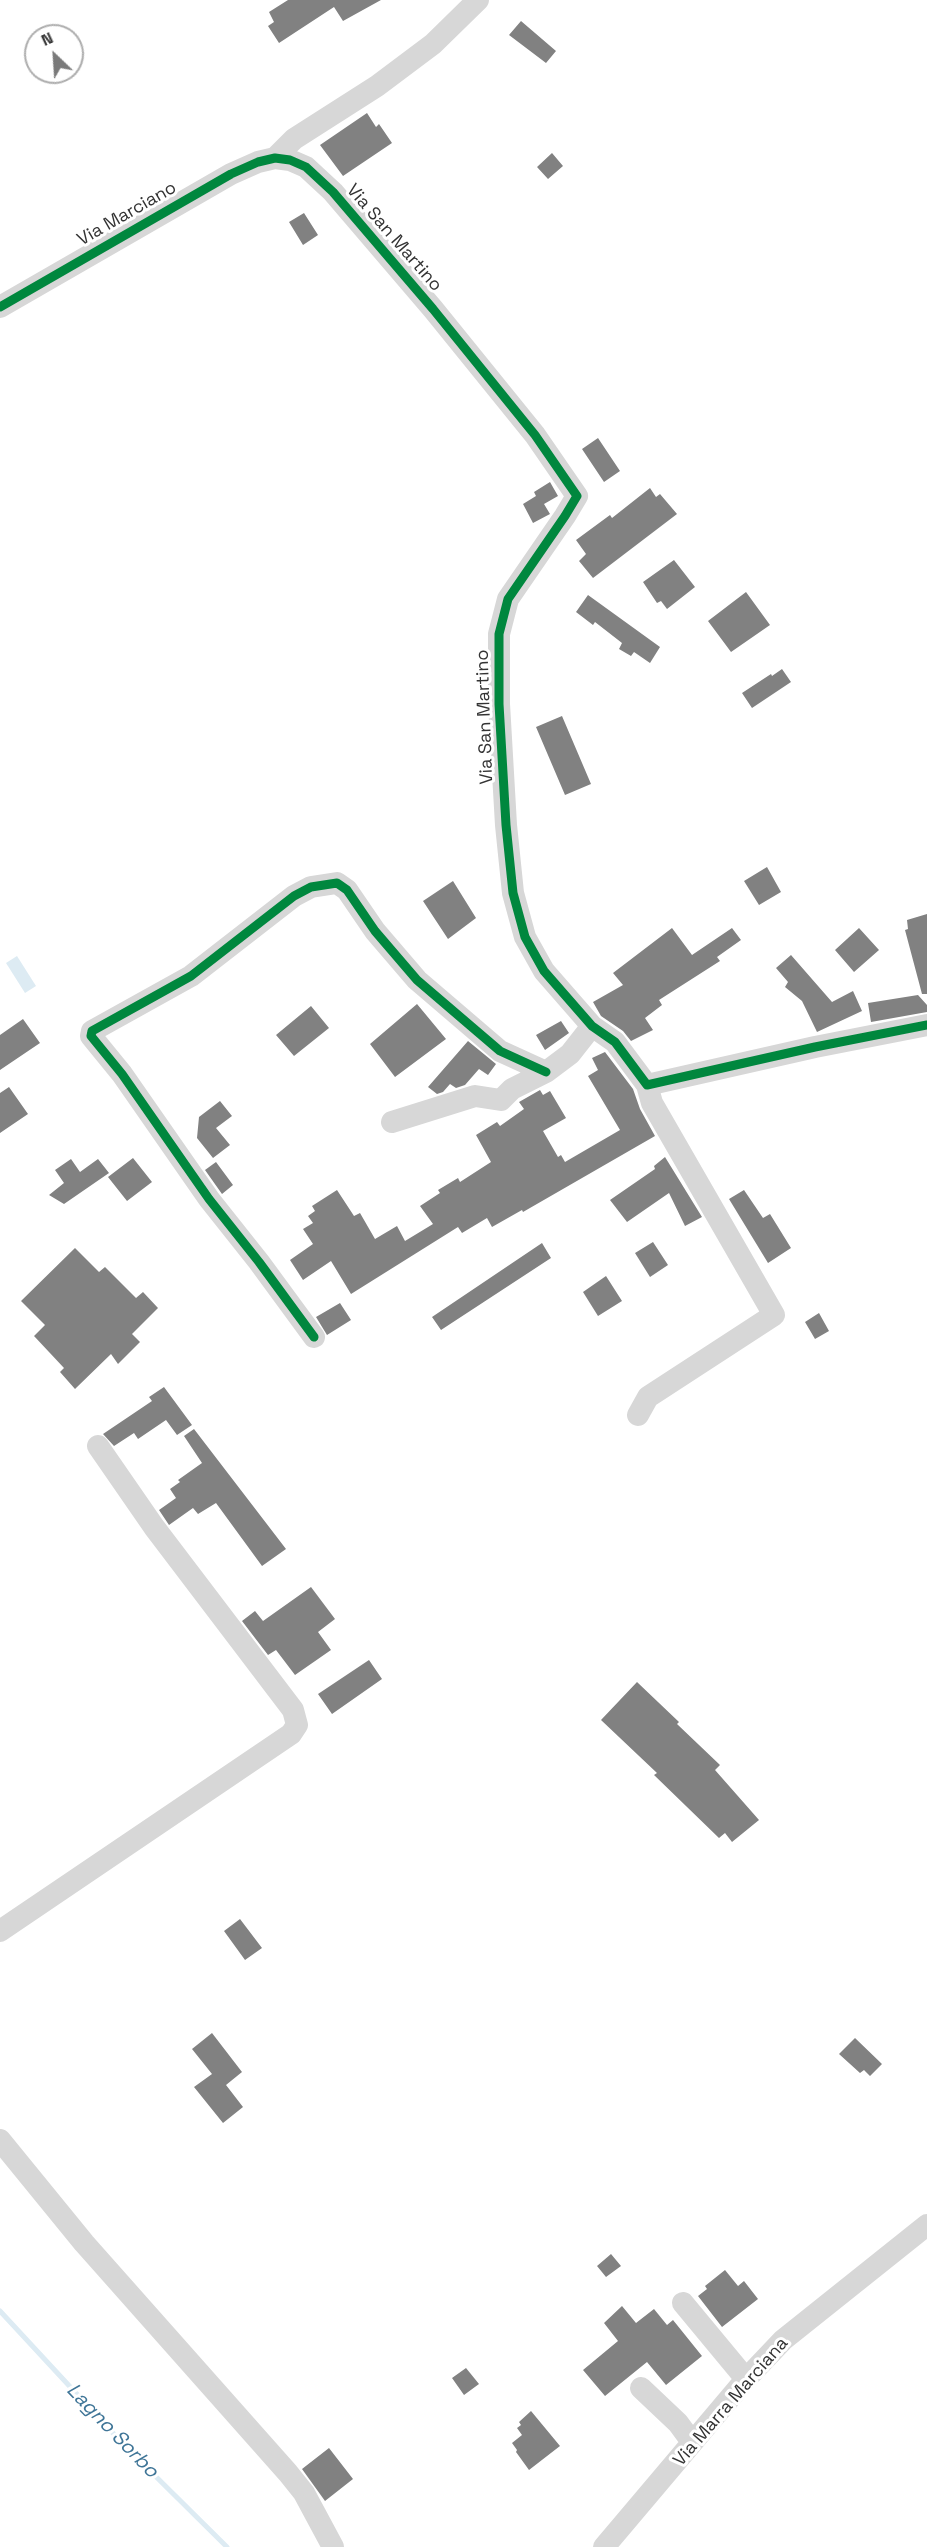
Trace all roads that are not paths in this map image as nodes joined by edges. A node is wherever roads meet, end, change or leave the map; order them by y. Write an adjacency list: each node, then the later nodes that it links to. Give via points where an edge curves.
1 (478, 0): 2 (street, via 433,44 294,139)
2 (275, 159): 3 (street, Via Marciano, via 231,174); 5 (street, Via San Martino, via 306,167 333,192 528,426 577,496 508,598 500,634 499,704 513,893 525,936 544,971)
3 (0, 306)
4 (927, 1025): 7 (street)
5 (592, 1026): 6 (street, via 570,1054); 7 (street, Via San Martino, via 615,1042)
6 (546, 1072): 8 (street, via 512,1089 501,1100 475,1096); 9 (street, via 500,1051 417,980 375,931 347,890 337,883 311,887 294,896 191,976 92,1031 209,1199)
7 (647, 1085): 10 (street, Via San Martino, via 652,1103 774,1315 648,1398)
8 (392, 1122)
9 (314, 1337)
10 (638, 1415)
11 (98, 1446): 12 (street, via 154,1527 293,1710 297,1725 291,1734)
12 (0, 1931)
13 (0, 2140): 19 (street, via 84,2243 288,2473 304,2493)
14 (927, 2225): 16 (street, Via Marra Marciana, via 783,2340)
15 (683, 2303): 16 (street)
16 (746, 2379): 18 (street, Via Marra Marciana)
17 (640, 2388): 18 (street, via 678,2423)
18 (692, 2442): 20 (street, Via Marra Marciana)
19 (333, 2547)
20 (604, 2547)

